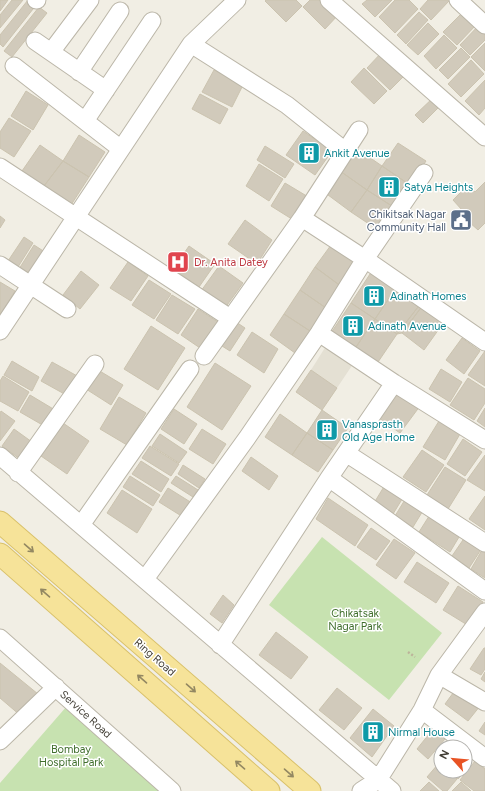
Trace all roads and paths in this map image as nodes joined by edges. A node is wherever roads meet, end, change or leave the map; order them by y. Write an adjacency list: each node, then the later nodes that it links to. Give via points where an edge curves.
1 (90, 0): 10 (street)
2 (237, 0): 9 (street)
3 (329, 0): 16 (street)
4 (458, 0): 7 (street)
5 (120, 11): 12 (street)
6 (152, 21): 13 (street)
7 (485, 25)
8 (35, 41): 10 (street)
9 (191, 44): 17 (street); 18 (street, via 287,104)
10 (51, 52): 12 (street)
11 (14, 66): 14 (street)
12 (79, 72): 13 (street)
13 (106, 90): 14 (street)
14 (85, 121): 17 (street)
15 (359, 130): 18 (street)
16 (485, 137)
17 (122, 149): 21 (street)
18 (345, 151): 22 (street)
19 (0, 167): 21 (street)
20 (424, 173): 23 (street)
21 (76, 217): 25 (street); 27 (street)
22 (302, 218): 23 (street); 27 (street)
23 (365, 259): 29 (street); 30 (street)
24 (0, 265): 25 (street)
25 (30, 286): 26 (street); 28 (street)
26 (67, 309)
27 (230, 318): 31 (street)
28 (0, 331)
29 (319, 333): 34 (street); 44 (street)
30 (485, 342)
31 (204, 356)
32 (95, 364): 38 (street)
33 (190, 369): 41 (street)
34 (394, 383): 35 (street); 36 (street)
35 (485, 440)
36 (346, 453): 39 (street); 42 (street)
37 (0, 456): 38 (street)
38 (18, 473): 41 (street)
39 (329, 478): 45 (street); 48 (street)
40 (0, 522): 60 (main road, Ring Road, one-way to 60)
41 (81, 525): 44 (street)
42 (485, 543)
43 (0, 554): 59 (main road, one-way to 43)
44 (145, 579): 48 (street)
45 (485, 591)
46 (485, 612): 51 (street)
47 (0, 638): 52 (street, Service Road)
48 (220, 645): 57 (street)
49 (408, 652): 50 (path)
50 (415, 657)
51 (439, 675): 53 (street); 54 (street)
52 (56, 687): 55 (street); 58 (street, Service Road)
53 (485, 702)
54 (422, 710): 56 (street); 57 (street)
55 (0, 741)
56 (485, 758)
57 (378, 780): 61 (street); 62 (street)
58 (172, 791)
59 (269, 791)
60 (310, 791)
61 (361, 791)
62 (392, 791)

